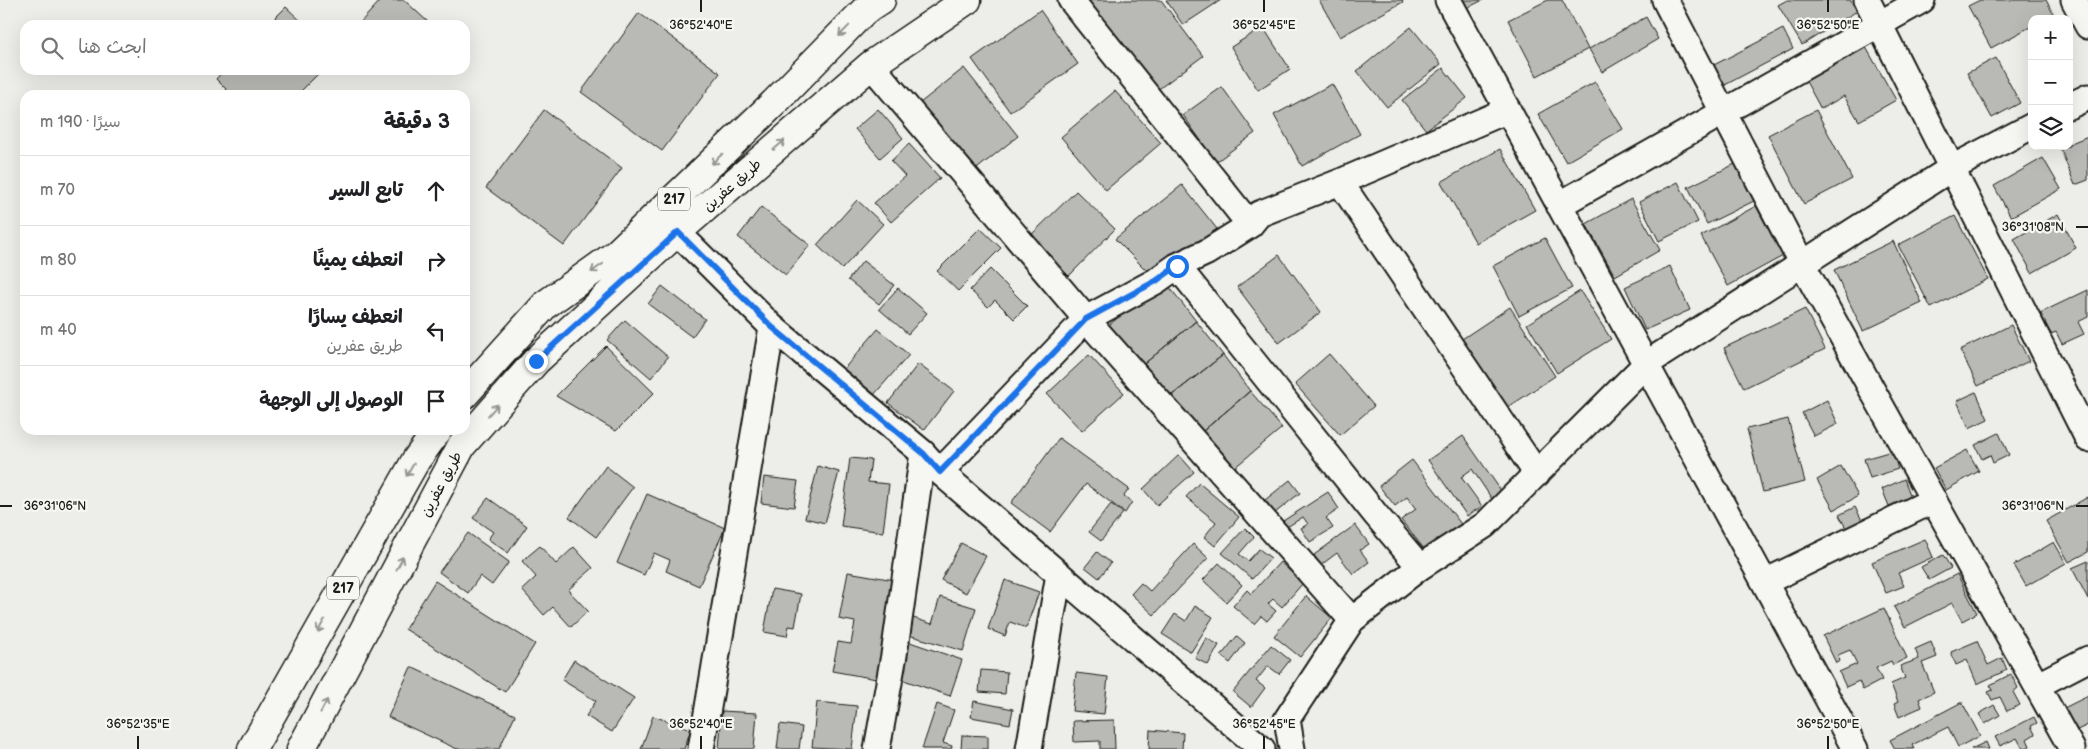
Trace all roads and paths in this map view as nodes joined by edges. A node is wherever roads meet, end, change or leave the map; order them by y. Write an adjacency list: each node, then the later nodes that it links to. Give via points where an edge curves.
1 (881, 0): 27 (main road, طريق عفرين / 217, one-way to 27, via 864,11 615,256 546,304)
2 (967, 0): 11 (main road, طريق عفرين / 217)
3 (1071, 0): 20 (street)
4 (1448, 0): 14 (street)
5 (1665, 0): 15 (street)
6 (1867, 0): 9 (street)
7 (1922, 0): 9 (street)
8 (2074, 0): 10 (street)
9 (1879, 24): 15 (street); 17 (street)
10 (2088, 26)
11 (871, 65): 21 (main road, طريق عفرين / 217, one-way to 11); 24 (street)
12 (2088, 97): 13 (street)
13 (2071, 105)
14 (1508, 110): 18 (street); 19 (street)
15 (1723, 112): 19 (street); 22 (street)
16 (2028, 128): 17 (street)
17 (1952, 168): 22 (street); 28 (street)
18 (1340, 182): 20 (street, via 1259,214); 33 (street)
19 (1559, 205): 26 (street)
20 (1250, 225): 23 (street)
21 (678, 232): 25 (street); 42 (main road, طريق عفرين / 217, one-way to 21, via 462,445 536,361)
22 (1802, 264): 26 (street); 34 (street)
23 (1177, 266): 24 (street); 35 (street)
24 (1086, 319): 32 (street); 38 (street)
25 (772, 327): 31 (street); 43 (street)
26 (1646, 364): 33 (street); 37 (street)
27 (470, 388)
28 (2078, 393): 30 (street)
29 (434, 435): 41 (main road, طريق عفرين / 217, one-way to 41, via 416,460)
30 (2088, 439)
31 (923, 453): 32 (street); 44 (street)
32 (940, 472): 36 (street)
33 (1538, 474): 35 (street, via 1485,525)
34 (1934, 500): 37 (street); 40 (street)
35 (1420, 567): 38 (street)
36 (1059, 574): 45 (street); 46 (street)
37 (1765, 582): 48 (street)
38 (1352, 620): 47 (street, via 1287,719)
39 (2088, 660): 40 (street)
40 (2038, 685): 49 (street)
41 (255, 748)
42 (301, 749)
43 (701, 749)
44 (877, 749)
45 (1029, 749)
46 (1262, 749)
47 (1292, 749)
48 (1855, 749)
49 (2072, 749)

